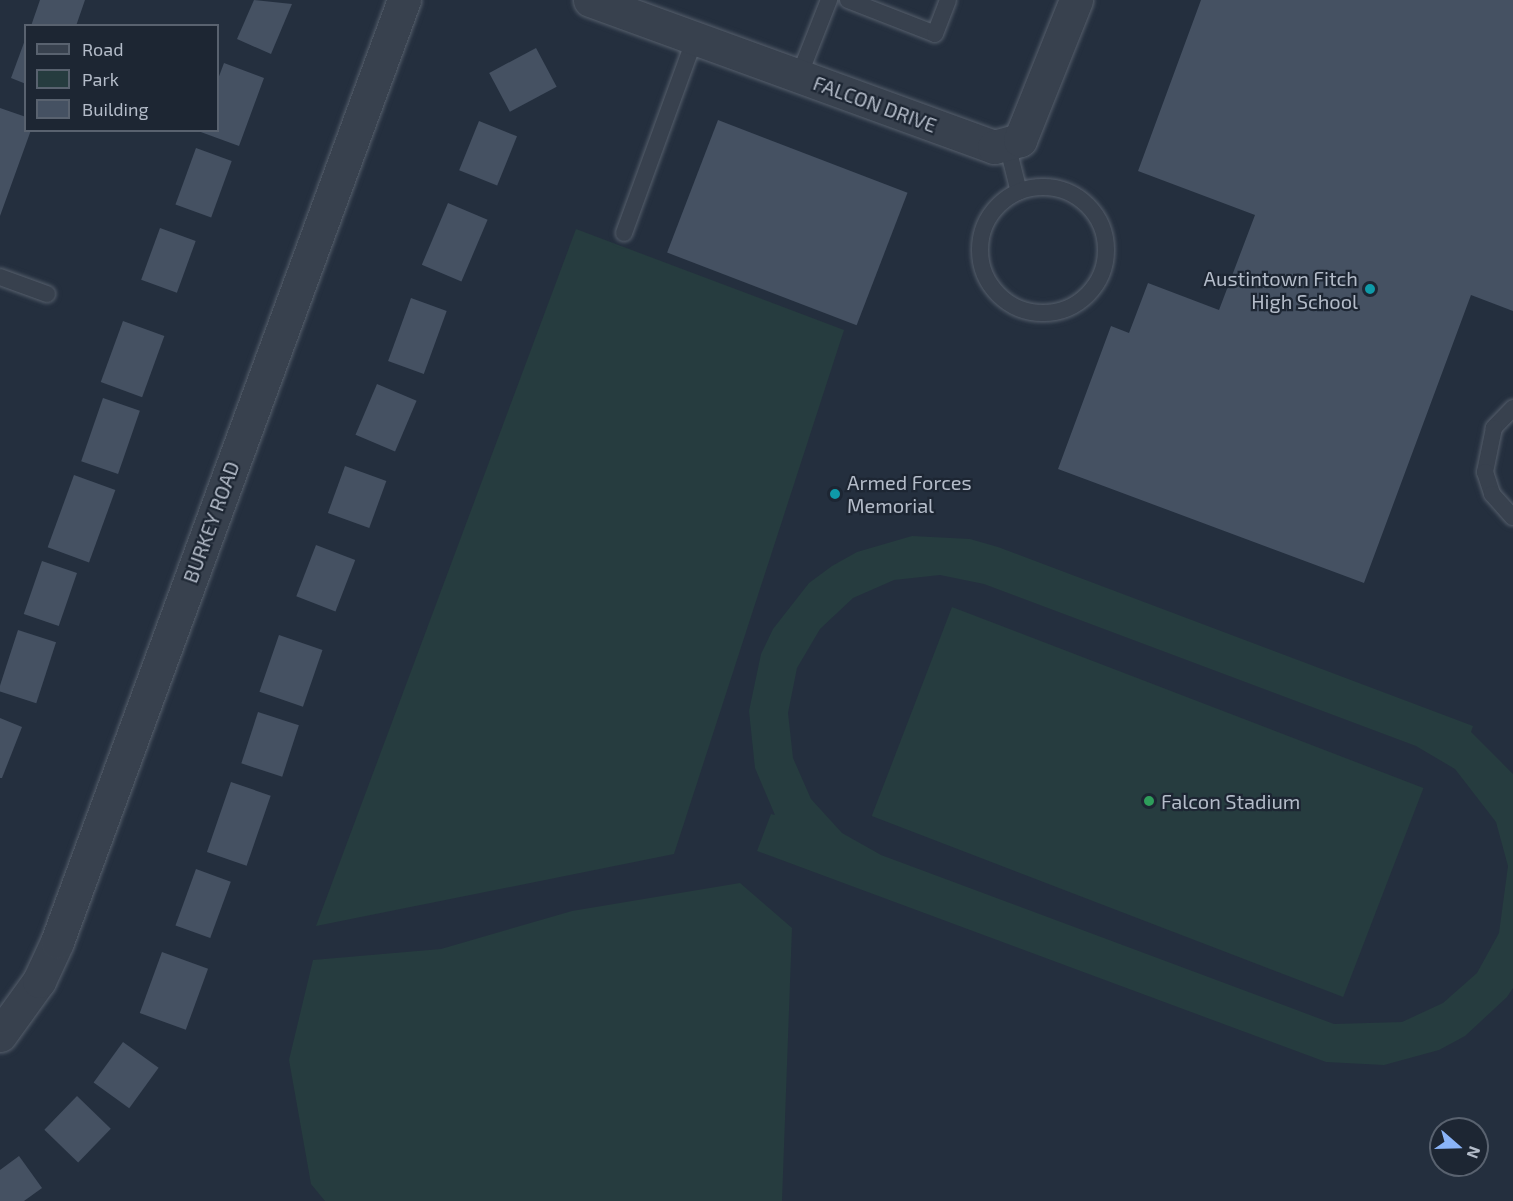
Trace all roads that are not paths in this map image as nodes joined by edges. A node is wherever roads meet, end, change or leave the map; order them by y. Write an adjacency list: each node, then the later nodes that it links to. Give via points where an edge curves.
1 (404, 0): 16 (street, BURKEY ROAD, via 57,942 39,981)
2 (590, 0): 7 (street, FALCON DRIVE)
3 (829, 0): 8 (lane)
4 (848, 0): 5 (lane, via 935,34)
5 (948, 0)
6 (1076, 0): 9 (street, via 1031,118 1020,140)
7 (695, 38): 8 (street, FALCON DRIVE); 11 (lane)
8 (799, 76): 9 (street, FALCON DRIVE, via 978,143)
9 (1006, 144): 10 (lane)
10 (1019, 192): 10 (lane, via 1003,201 982,232 983,270 1004,300 1020,310 1058,312 1090,293 1106,259 1100,222 1089,207 1056,188)
11 (624, 233)
12 (0, 277): 13 (lane)
13 (47, 294)
14 (1513, 408): 15 (lane, via 1494,428 1485,472 1492,494)
15 (1513, 517)
16 (0, 1035)

